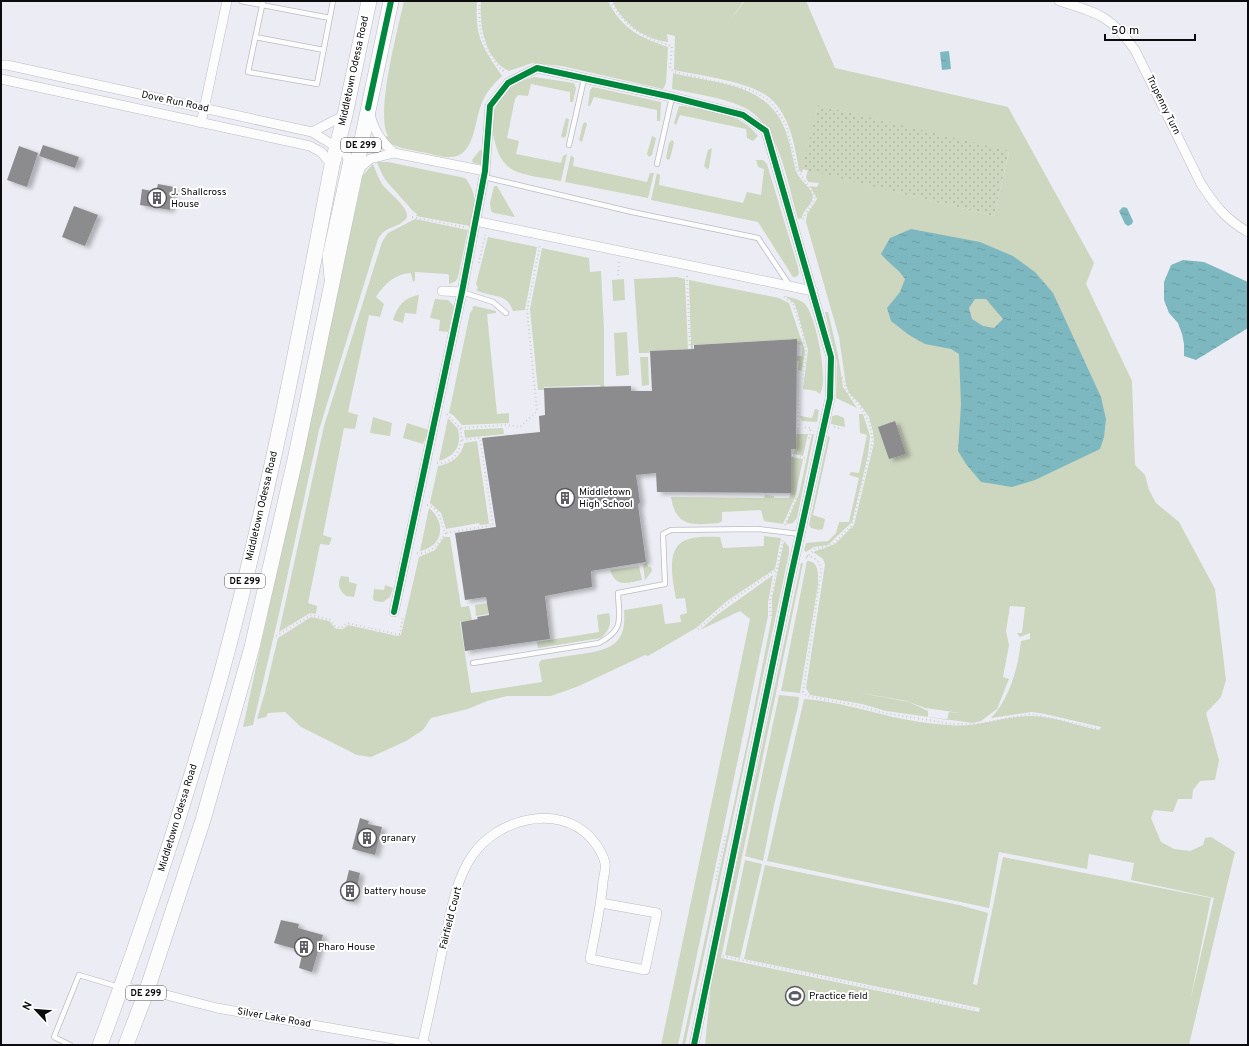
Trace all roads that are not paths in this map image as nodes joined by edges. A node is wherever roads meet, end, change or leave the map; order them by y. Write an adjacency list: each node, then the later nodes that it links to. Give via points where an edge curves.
1 (227, 1): 15 (street)
2 (241, 1): 7 (lane)
3 (334, 1): 8 (lane)
4 (369, 1): 17 (main road, Middletown Odessa Road / DE 299)
5 (391, 1): 16 (main road, DE 299)
6 (1059, 1): 28 (street, Trupenny Turn, via 1107,18 1122,32 1136,50 1201,184 1232,223)
7 (263, 3): 8 (lane); 9 (lane)
8 (330, 18): 10 (lane)
9 (255, 37): 10 (lane); 10 (lane, via 248,72 317,84)
10 (324, 50)
11 (1, 65): 15 (street, Dove Run Road)
12 (1, 79): 18 (street, Dove Run Road)
13 (584, 79): 14 (street); 20 (lane); 25 (street, via 537,68 508,83 490,106)
14 (672, 97): 23 (lane); 31 (street, via 743,115 766,131)
15 (205, 108): 18 (street); 19 (street, Dove Run Road)
16 (368, 108): 22 (street, via 381,141); 26 (main road, DE 299)
17 (345, 115): 19 (street); 21 (main road, Middletown Odessa Road / DE 299)
18 (202, 123): 24 (street, Dove Run Road, via 310,146 321,152)
19 (312, 132): 21 (street, Dove Run Road)
20 (569, 145)
21 (337, 147): 24 (main road, Middletown Odessa Road / DE 299); 33 (street, via 346,153 348,160 327,256)
22 (394, 153): 25 (street); 26 (street, via 370,159 361,167)
23 (657, 164)
24 (332, 165): 39 (main road, Middletown Odessa Road / DE 299, via 268,482 222,670 177,825)
25 (484, 174): 27 (street); 29 (lane, via 632,212 758,238)
26 (353, 182): 33 (main road, DE 299)
27 (475, 226): 29 (street); 32 (street)
28 (1248, 232)
29 (790, 286): 31 (street)
30 (442, 291): 32 (street)
31 (813, 291): 35 (street, via 831,357 830,398)
32 (462, 292): 34 (lane, via 493,302); 36 (street)
33 (329, 295): 40 (main road, DE 299, via 295,460 252,647 203,820)
34 (506, 313)
35 (800, 534): 37 (lane, via 758,529 671,530 663,534 665,584 618,593 619,625 612,636 599,643); 45 (street)
36 (394, 612)
37 (473, 664)
38 (601, 903): 38 (street, Fairfield Court, via 590,959 644,970 657,913); 44 (street, Fairfield Court, via 605,864 598,846 586,833 570,822 551,818 529,819 506,827 484,840 471,857 454,894)
39 (120, 988): 40 (street, Silver Lake Road); 41 (lane, via 79,975 54,1036); 42 (main road, Middletown Odessa Road / DE 299)
40 (148, 990): 43 (main road, DE 299); 44 (street, Silver Lake Road, via 217,1008)
41 (70, 1045)
42 (100, 1045)
43 (126, 1045)
44 (425, 1045)
45 (694, 1045)

